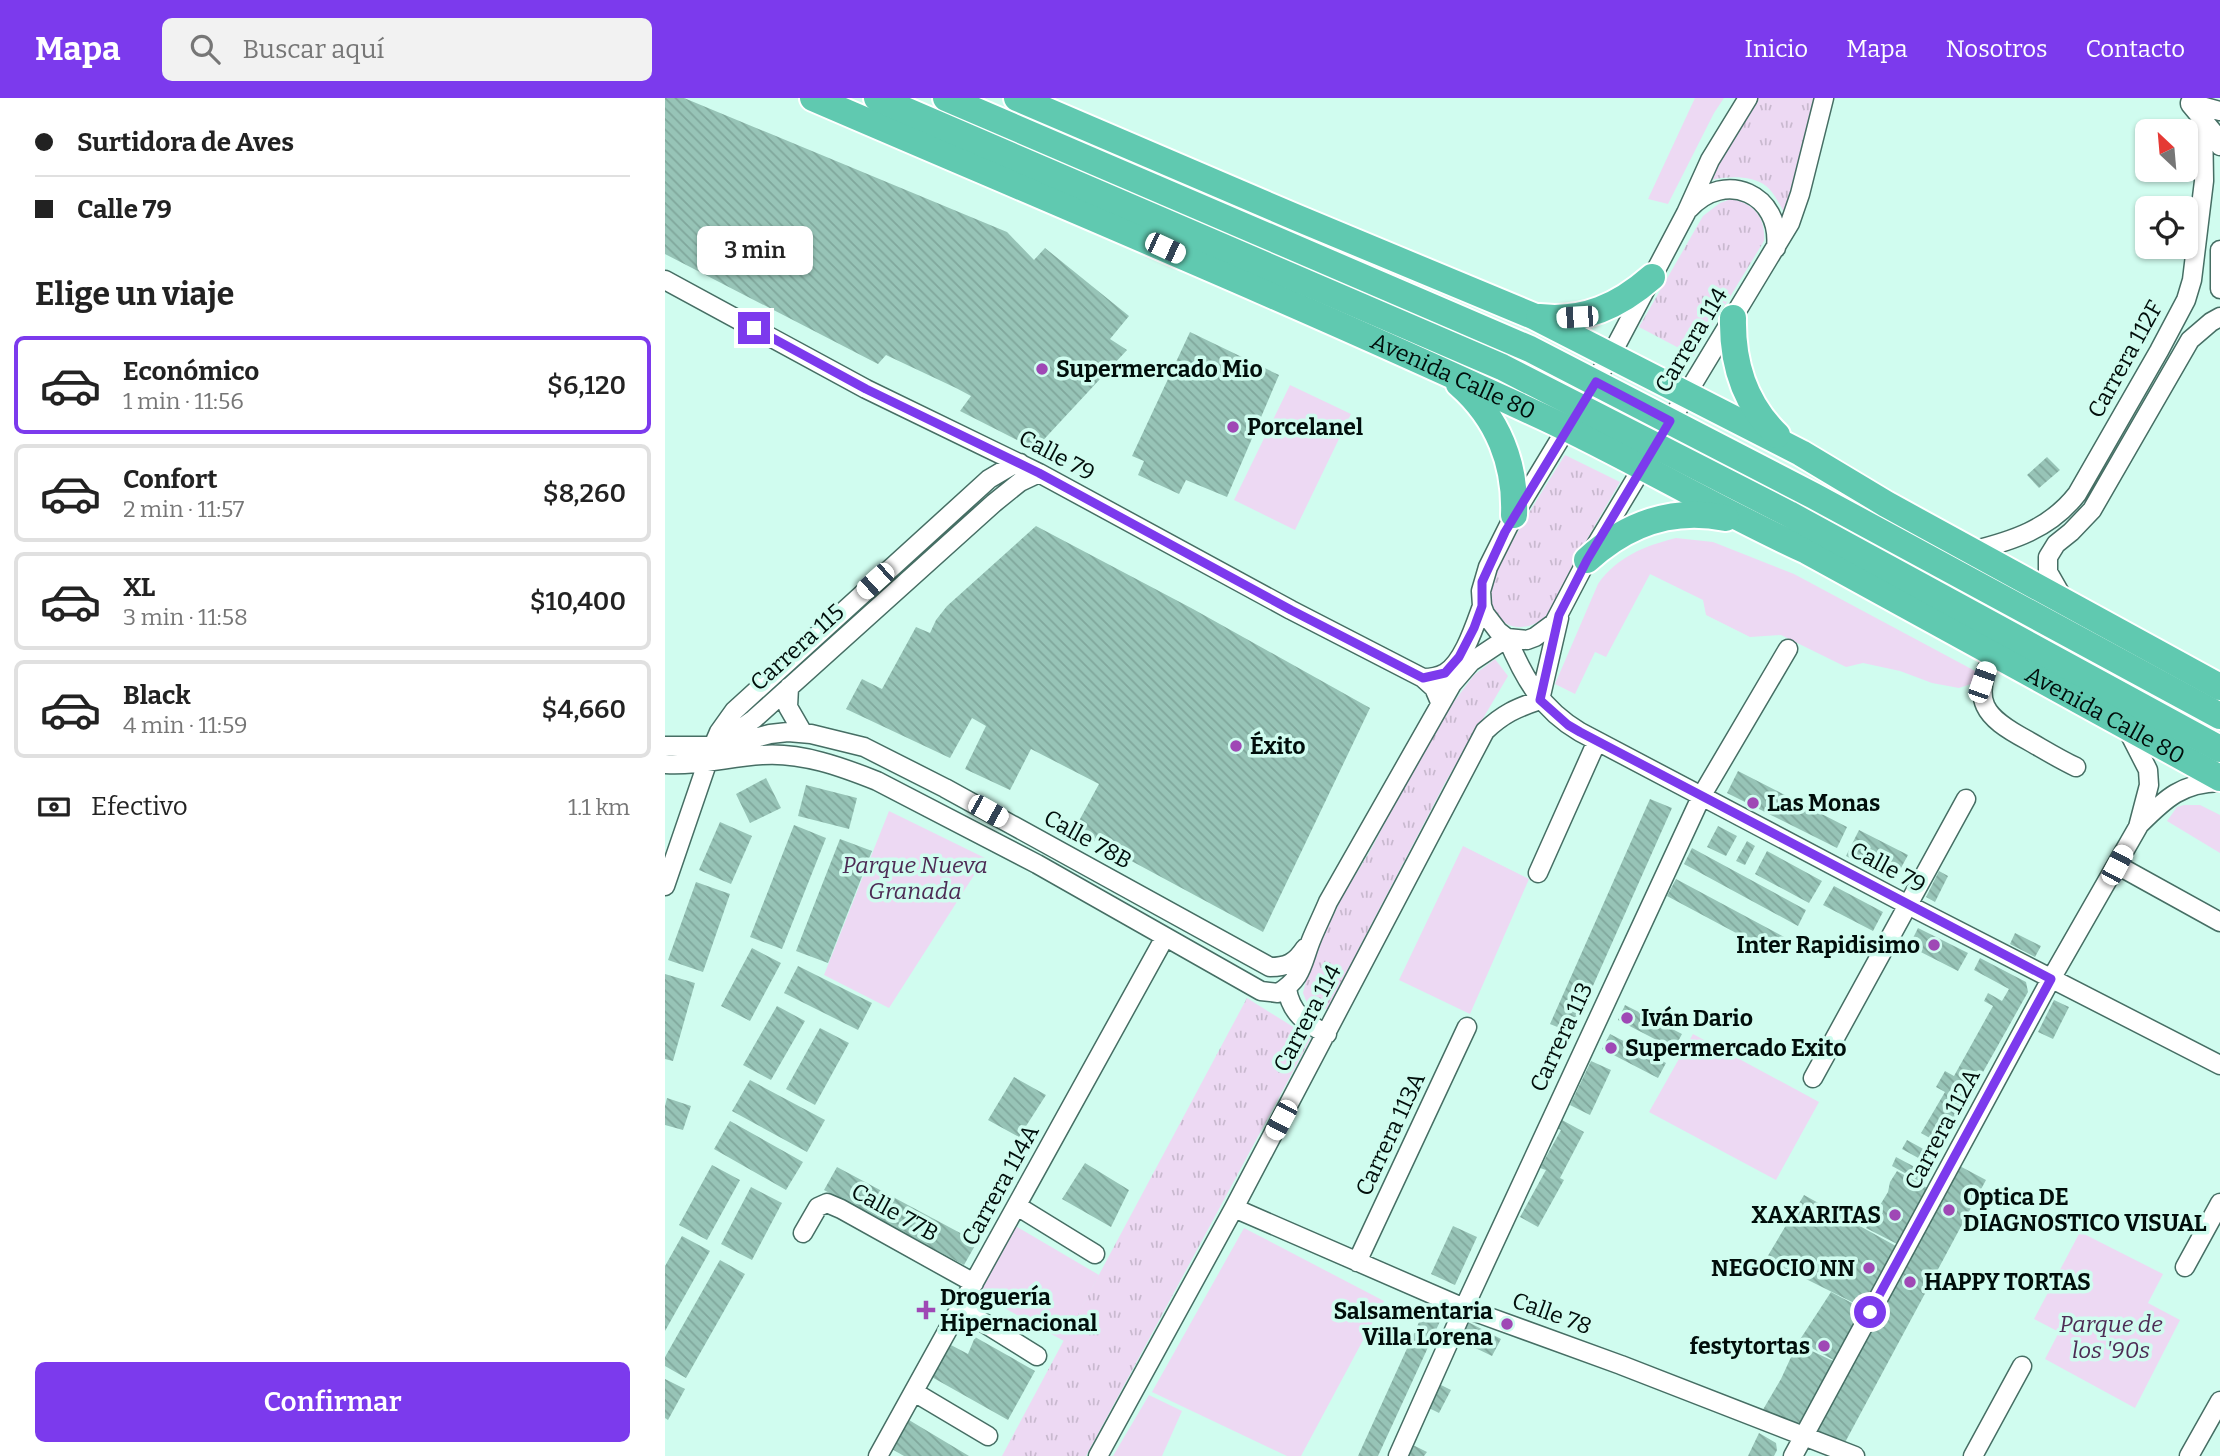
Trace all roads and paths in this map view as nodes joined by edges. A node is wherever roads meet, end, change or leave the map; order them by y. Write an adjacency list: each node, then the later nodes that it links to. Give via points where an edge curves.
1 (813, 98): 21 (highway, Avenida Calle 80)
2 (877, 98): 24 (highway, Avenida Calle 80, via 1489,361)
3 (946, 98): 22 (highway, via 1530,349)
4 (1017, 98): 17 (highway)
5 (1748, 98): 11 (street, via 1710,160)
6 (1824, 98): 12 (street, Carrera 114, via 1795,210)
7 (2185, 101): 8 (street); 9 (street)
8 (2220, 111)
9 (2203, 118): 10 (street); 35 (street, Carrera 112F, via 2204,181 2192,280 2159,351 2071,503 2033,531)
10 (2220, 146)
11 (1686, 213): 12 (street, via 1704,195 1716,191 1752,195 1770,212); 14 (street)
12 (1776, 248): 19 (street, Carrera 114)
13 (2220, 250): 16 (street)
14 (1652, 277): 17 (highway, via 1618,303 1599,311 1577,317); 20 (street)
15 (665, 280): 26 (street, Calle 79, via 866,389)
16 (2220, 289)
17 (1533, 316): 20 (highway)
18 (2220, 317): 37 (street, Carrera 112F, via 2190,340 2092,510 2050,550 2048,572)
19 (1733, 318): 23 (street, Carrera 114); 28 (highway, via 1734,354 1744,389 1767,426)
20 (1611, 355): 22 (street); 23 (highway)
21 (1432, 366): 24 (highway, Avenida Calle 80); 33 (highway, via 1471,395 1499,434 1512,473)
22 (1596, 382): 24 (street); 25 (highway)
23 (1687, 394): 25 (street, Carrera 114); 28 (highway)
24 (1574, 417): 27 (highway, Avenida Calle 80); 30 (highway, Avenida Calle 80); 33 (street)
25 (1670, 421): 27 (street, Carrera 114); 48 (highway)
26 (983, 445): 29 (street, Calle 79); 32 (street)
27 (1656, 445): 30 (street, Carrera 114); 53 (highway, Avenida Calle 80)
28 (1801, 453): 35 (highway)
29 (1020, 463): 31 (street, Calle 79); 32 (street, Carrera 115)
30 (1643, 467): 34 (highway, Avenida Calle 80); 36 (street, Carrera 114)
31 (1039, 473): 43 (street, Calle 79); 44 (street, Carrera 115, via 994,503)
32 (989, 479): 54 (street, Carrera 115, via 742,702 726,720)
33 (1514, 515): 38 (street, via 1482,582)
34 (1748, 524): 36 (highway, via 1699,514 1654,519 1618,535); 42 (highway, Avenida Calle 80)
35 (1971, 551): 37 (highway)
36 (1587, 560): 39 (street, Carrera 114)
37 (2066, 603): 45 (highway)
38 (1482, 606): 40 (street); 43 (street, via 1453,667)
39 (1559, 615): 40 (street, Carrera 114, via 1535,637); 46 (street)
40 (1507, 638): 46 (street, Calle 79); 47 (street, Carrera 114, via 1471,662)
41 (1788, 649): 58 (street, Carrera 113)
42 (1994, 653): 49 (highway, Avenida Calle 80); 56 (street, via 1982,682 1982,698 1990,715 2001,727)
43 (1423, 678): 47 (street)
44 (789, 687): 50 (street, via 788,706); 54 (street, Carrera 115)
45 (2220, 687)
46 (1540, 700): 51 (street, Calle 79, via 1568,725); 71 (street, Carrera 114, via 1512,710 1485,731)
47 (1440, 702): 67 (street, Carrera 114)
48 (2220, 716)
49 (2126, 726): 57 (highway, Avenida Calle 80); 60 (street, Carrera 112A, via 2148,771 2149,785)
50 (803, 733): 54 (street, Calle 78B, via 770,734 725,746); 67 (street, Calle 78B, via 864,747 901,765 1270,967 1290,965)
51 (1597, 741): 58 (street, Calle 79); 62 (street)
52 (665, 746): 54 (street, Calle 78B)
53 (2220, 749)
54 (710, 755): 55 (street, Calle 78B); 63 (street); 66 (street, Calle 78B, via 773,755 851,770 1037,864)
55 (665, 764)
56 (2075, 767)
57 (2220, 780): 60 (street, Carrera 112A, via 2169,796)
58 (1702, 795): 64 (street, Calle 79); 83 (street, Carrera 113)
59 (1966, 799): 64 (street)
60 (2137, 827): 61 (street, Carrera 112A)
61 (2117, 865): 65 (street); 68 (street, Carrera 112A)
62 (1538, 873)
63 (665, 886)
64 (1908, 905): 68 (street, Calle 79); 73 (street)
65 (2220, 922)
66 (1165, 937): 69 (street, Calle 78B, via 1261,992); 75 (street, Carrera 114A)
67 (1311, 939): 69 (street, Carrera 114, via 1303,966)
68 (2051, 979): 72 (street, Calle 79); 88 (street, Carrera 112A)
69 (1287, 989): 71 (street, via 1298,1015)
70 (1467, 1027): 79 (street, Carrera 113A)
71 (1327, 1034): 76 (street, Carrera 114)
72 (2220, 1065)
73 (1813, 1078)
74 (2220, 1203): 80 (street)
75 (1017, 1206): 78 (street); 81 (street, Carrera 114A)
76 (1234, 1208): 79 (street, Calle 78); 91 (street, Carrera 114)
77 (803, 1233): 81 (street, Calle 77B, via 818,1207 827,1203)
78 (1095, 1254)
79 (1357, 1262): 83 (street, Calle 78)
80 (2185, 1267)
81 (974, 1283): 82 (street, Carrera 114A)
82 (960, 1308): 84 (street); 86 (street, Carrera 114A)
83 (1464, 1308): 88 (street, Calle 78); 92 (street, Carrera 113)
84 (1037, 1356)
85 (2022, 1366): 95 (street)
86 (914, 1392): 89 (street); 90 (street, Carrera 114A)
87 (2220, 1401): 96 (street)
88 (1804, 1434): 93 (street, Carrera 112A); 94 (street, Calle 78)
89 (988, 1436)
90 (878, 1456)
91 (1097, 1456)
92 (1398, 1456)
93 (1793, 1456)
94 (1855, 1456)
95 (1973, 1456)
96 (2189, 1456)

